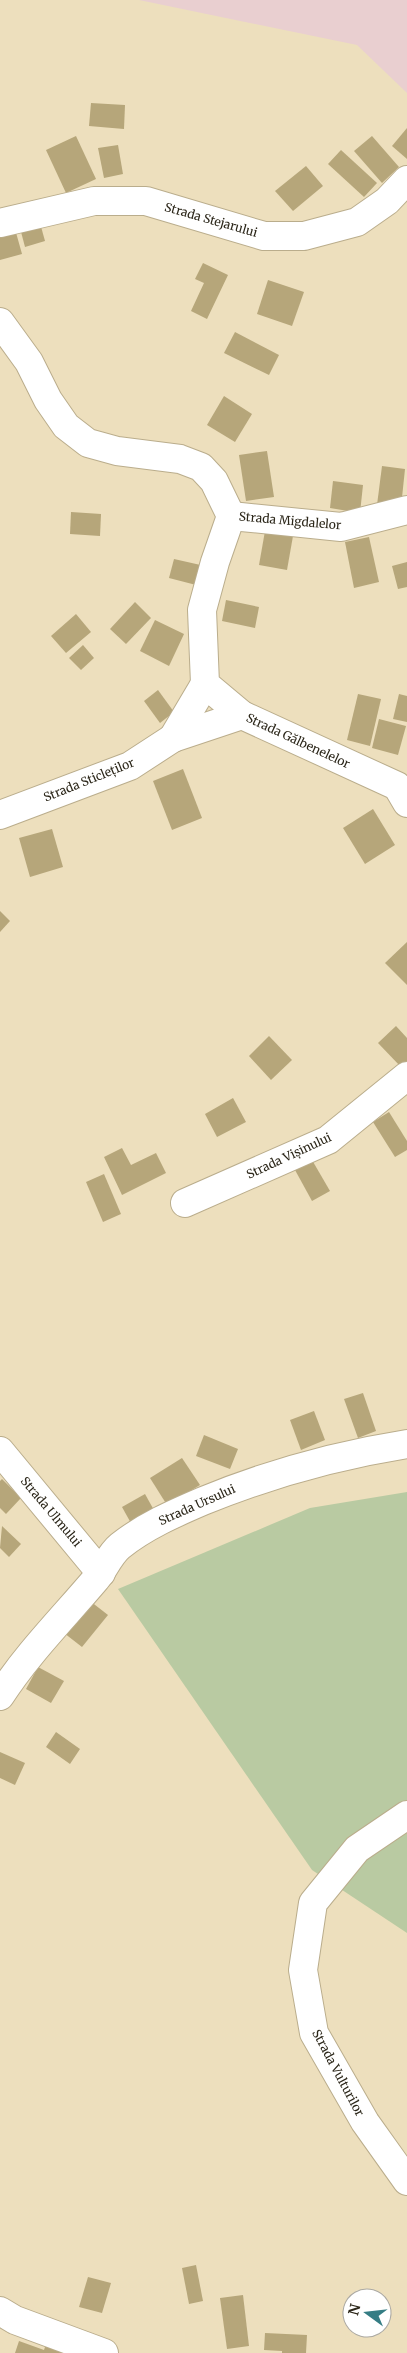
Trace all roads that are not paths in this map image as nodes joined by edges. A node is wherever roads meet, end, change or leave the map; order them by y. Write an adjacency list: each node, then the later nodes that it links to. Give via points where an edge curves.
1 (407, 180): 2 (street, Strada Stejarului, via 388,201 357,222 304,236 264,236 146,202 94,201)
2 (0, 223)
3 (0, 322): 5 (street, via 29,362 48,400 66,426 88,443 118,451 180,459 201,466 214,481)
4 (407, 510): 5 (street, Strada Migdalelor, via 341,527)
5 (231, 516): 6 (street, via 202,610)
6 (205, 684): 7 (street, Strada Gălbenelelor); 8 (street, Strada Sticleților)
7 (242, 714): 8 (street, Strada Sticleților); 9 (street, Strada Gălbenelelor)
8 (173, 738): 10 (street, Strada Sticleților, via 130,766)
9 (404, 792)
10 (0, 816)
11 (407, 1076): 12 (street, Strada Vișinului, via 328,1140)
12 (185, 1203)
13 (407, 1444): 15 (street, Strada Ursului, via 365,1450 301,1467 240,1486 167,1516 119,1547)
14 (0, 1451): 15 (street, Strada Ulmului)
15 (101, 1573): 16 (street, Strada Ursului, via 16,1672)
16 (0, 1696)
17 (407, 1815): 18 (street, Strada Vulturilor, via 357,1849 313,1903 303,1970 314,2033 365,2122)
18 (407, 2181)
19 (0, 2311): 20 (street, via 14,2320)
20 (104, 2353)

